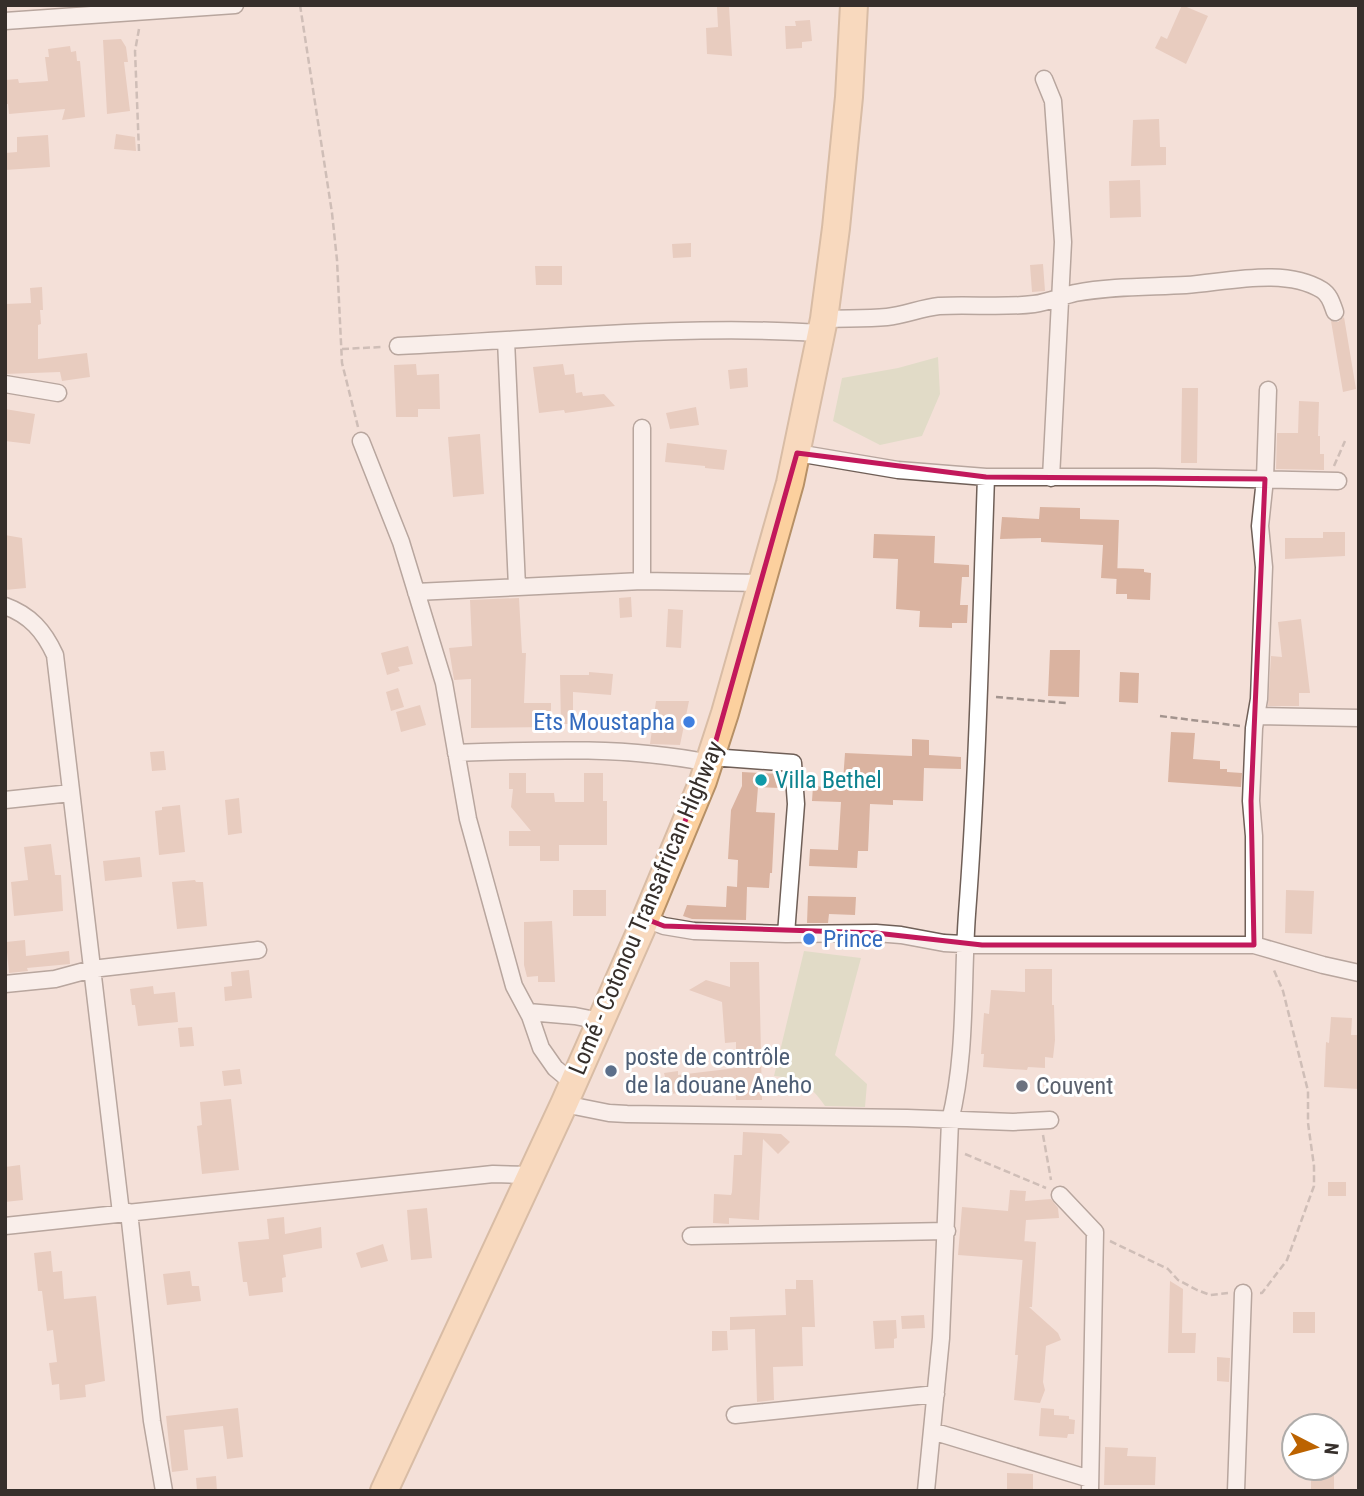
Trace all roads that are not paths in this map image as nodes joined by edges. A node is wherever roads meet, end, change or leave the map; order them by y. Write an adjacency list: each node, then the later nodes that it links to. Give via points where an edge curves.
1 (235, 5): 3 (street)
2 (854, 5): 7 (highway, Lomé - Cotonou Transafrican Highway, via 838,216)
3 (5, 21)
4 (1044, 79): 5 (street, via 1053,101 1058,153)
5 (1061, 299): 6 (street, via 1114,288 1279,278 1325,292); 7 (street, via 1003,307 922,307 889,317); 17 (street)
6 (1335, 312)
7 (822, 326): 8 (street); 15 (highway, Lomé - Cotonou Transafrican Highway)
8 (506, 340): 9 (street); 22 (street)
9 (398, 346)
10 (5, 384): 12 (street)
11 (1268, 390): 18 (street)
12 (58, 393)
13 (642, 428): 20 (street)
14 (361, 441): 23 (street)
15 (797, 453): 16 (street, via 898,470); 21 (highway, Lomé - Cotonou Transafrican Highway)
16 (986, 477): 17 (street); 33 (street)
17 (1051, 478): 18 (street)
18 (1265, 479): 19 (street); 26 (street)
19 (1332, 481)
20 (642, 581): 21 (street); 22 (street)
21 (763, 583): 28 (highway, Lomé - Cotonou Transafrican Highway)
22 (517, 587): 23 (street)
23 (416, 592): 27 (street, via 444,683)
24 (5, 606): 29 (street, via 30,618 55,654)
25 (1359, 718): 26 (street)
26 (1255, 722): 34 (street, via 1251,801)
27 (456, 753): 28 (street, via 601,750); 39 (street, via 489,900 514,986)
28 (710, 760): 31 (highway, Lomé - Cotonou Transafrican Highway); 32 (street, via 793,763 796,804)
29 (71, 793): 30 (street); 36 (street)
30 (5, 800)
31 (646, 919): 32 (street, via 680,930); 40 (highway, Lomé - Cotonou Transafrican Highway)
32 (786, 934): 33 (street, via 901,934)
33 (966, 944): 34 (street); 43 (street, via 956,1099)
34 (1260, 946): 37 (street)
35 (258, 950): 36 (street)
36 (92, 969): 38 (street, via 55,979); 46 (street)
37 (1359, 972)
38 (5, 984)
39 (528, 1012): 40 (street); 41 (street, via 541,1048)
40 (600, 1021): 41 (highway, Lomé - Cotonou Transafrican Highway)
41 (569, 1093): 43 (street, via 609,1113); 44 (highway, Lomé - Cotonou Transafrican Highway)
42 (1044, 1120): 43 (street)
43 (950, 1121): 48 (street)
44 (531, 1175): 46 (street, via 493,1174); 56 (highway, Lomé - Cotonou Transafrican Highway)
45 (1060, 1195): 54 (street, via 1094,1232)
46 (125, 1213): 47 (street); 55 (street)
47 (5, 1226)
48 (947, 1231): 49 (street); 51 (street)
49 (691, 1236)
50 (1242, 1293): 58 (street)
51 (936, 1394): 52 (street); 53 (street)
52 (734, 1415)
53 (932, 1431): 54 (street); 57 (street)
54 (1090, 1485)
55 (164, 1491)
56 (384, 1491)
57 (926, 1491)
58 (1236, 1491)

